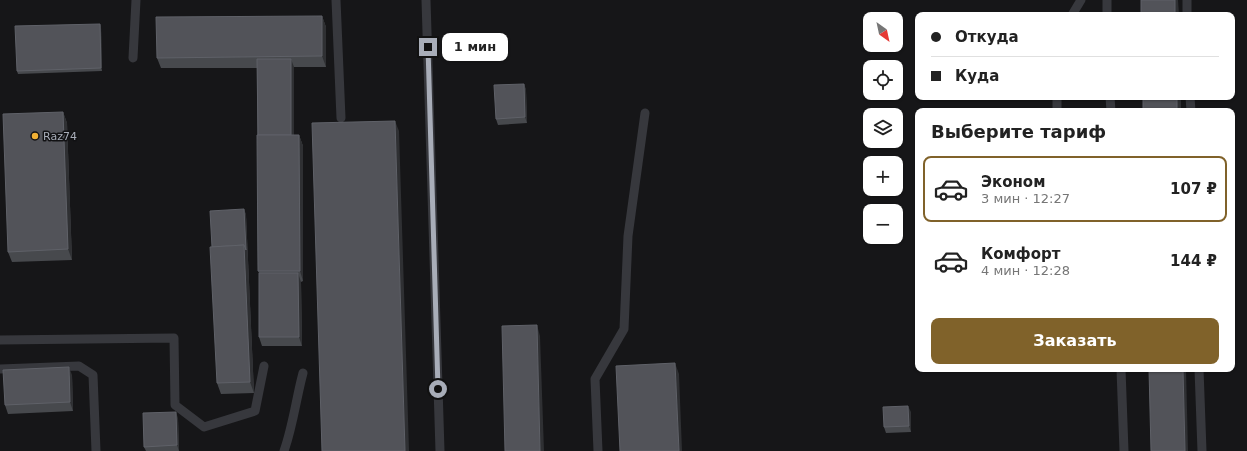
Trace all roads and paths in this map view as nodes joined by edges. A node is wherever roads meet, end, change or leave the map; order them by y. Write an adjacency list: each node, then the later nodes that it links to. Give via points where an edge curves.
1 (136, 0): 10 (lane)
2 (336, 0): 12 (lane)
3 (426, 0): 21 (lane)
4 (1081, 0): 7 (lane)
5 (1106, 0): 8 (lane)
6 (1187, 0): 9 (lane)
7 (1074, 12)
8 (1107, 12)
9 (1188, 12)
10 (133, 58)
11 (645, 113): 22 (lane, via 628,236 624,329 595,378)
12 (341, 118)
13 (0, 340): 14 (lane, via 174,338 175,405 204,428 255,411)
14 (264, 366)
15 (0, 369): 19 (lane, via 79,366 93,375)
16 (1121, 372): 23 (lane)
17 (1200, 372): 24 (lane)
18 (303, 373): 20 (lane)
19 (96, 451)
20 (284, 451)
21 (440, 451)
22 (598, 451)
23 (1124, 451)
24 (1202, 451)

